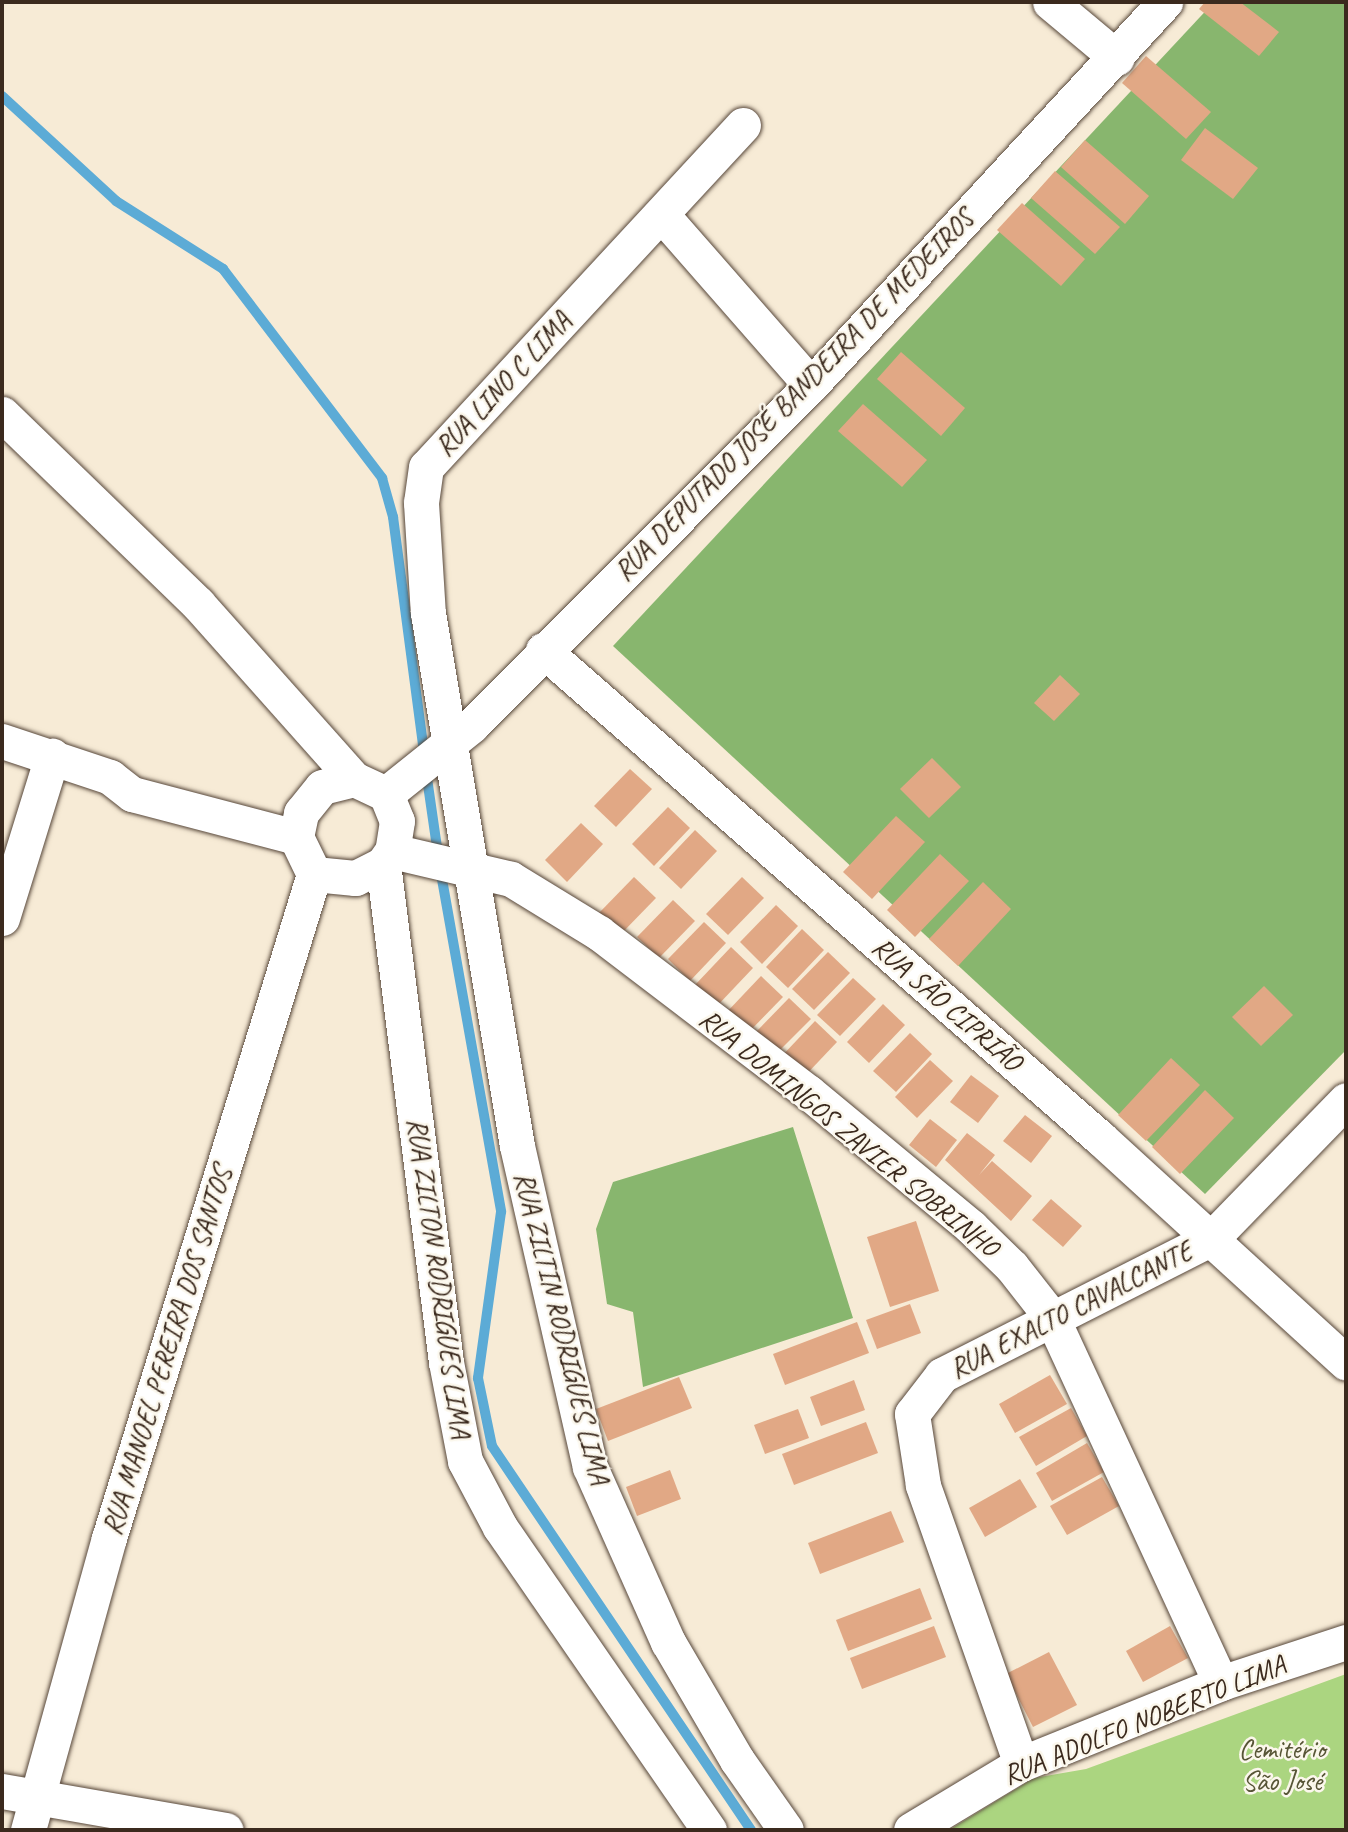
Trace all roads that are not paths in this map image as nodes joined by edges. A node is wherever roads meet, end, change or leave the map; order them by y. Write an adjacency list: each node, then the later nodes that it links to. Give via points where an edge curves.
1 (1050, 2): 3 (street)
2 (1165, 2): 3 (street, RUA DEPUTADO JOSÉ BANDEIRA DE MEDEIROS)
3 (1117, 58): 6 (street, RUA DEPUTADO JOSÉ BANDEIRA DE MEDEIROS)
4 (743, 125): 5 (street, RUA LINO C LIMA)
5 (662, 215): 6 (street); 11 (street, RUA LINO C LIMA, via 426,467 421,503 428,613)
6 (811, 385): 8 (street, RUA DEPUTADO JOSÉ BANDEIRA DE MEDEIROS)
7 (2, 414): 12 (street, via 198,604)
8 (543, 650): 11 (street, RUA DEPUTADO JOSÉ BANDEIRA DE MEDEIROS); 19 (street, RUA SÃO CIPRIÃO)
9 (2, 741): 10 (street)
10 (52, 756): 13 (street, via 110,777 132,794); 17 (street)
11 (421, 768): 12 (street); 14 (street, RUA ZILTON RODRIGUES LIMA, via 397,821); 15 (street)
12 (354, 779): 13 (street, via 322,787)
13 (298, 825): 16 (street)
14 (388, 858): 15 (street, RUA DOMINGOS ZAVIER SOBRINHO); 16 (street, via 355,878); 30 (street, RUA ZILTON RODRIGUES LIMA, via 446,1362 465,1461 500,1527)
15 (449, 863): 20 (street, RUA DOMINGOS ZAVIER SOBRINHO, via 511,879 599,933 808,1092 971,1227 1012,1267); 31 (street, RUA ZILTIN RODRIGUES LIMA, via 590,1466 668,1642 737,1760)
16 (314, 874): 26 (street, RUA MANOEL PEREIRA DOS SANTOS, via 109,1538)
17 (2, 918)
18 (1346, 1100): 19 (street, RUA EXALTO CAVALCANTE)
19 (1212, 1238): 20 (street, RUA EXALTO CAVALCANTE); 21 (street, RUA SÃO CIPRIÃO)
20 (1052, 1318): 23 (street, RUA DOMINGOS ZAVIER SOBRINHO); 24 (street, RUA EXALTO CAVALCANTE, via 942,1375 912,1415 923,1485)
21 (1346, 1363)
22 (1346, 1642): 23 (street, RUA ADOLFO NOBERTO LIMA)
23 (1221, 1683): 24 (street, RUA ADOLFO NOBERTO LIMA)
24 (1021, 1764): 32 (street, RUA ADOLFO NOBERTO LIMA)
25 (2, 1791): 26 (street)
26 (38, 1797): 27 (street); 28 (street, RUA MANOEL PEREIRA DOS SANTOS)
27 (97, 1819): 29 (street)
28 (28, 1830)
29 (226, 1830)
30 (709, 1830)
31 (786, 1830)
32 (911, 1830)

